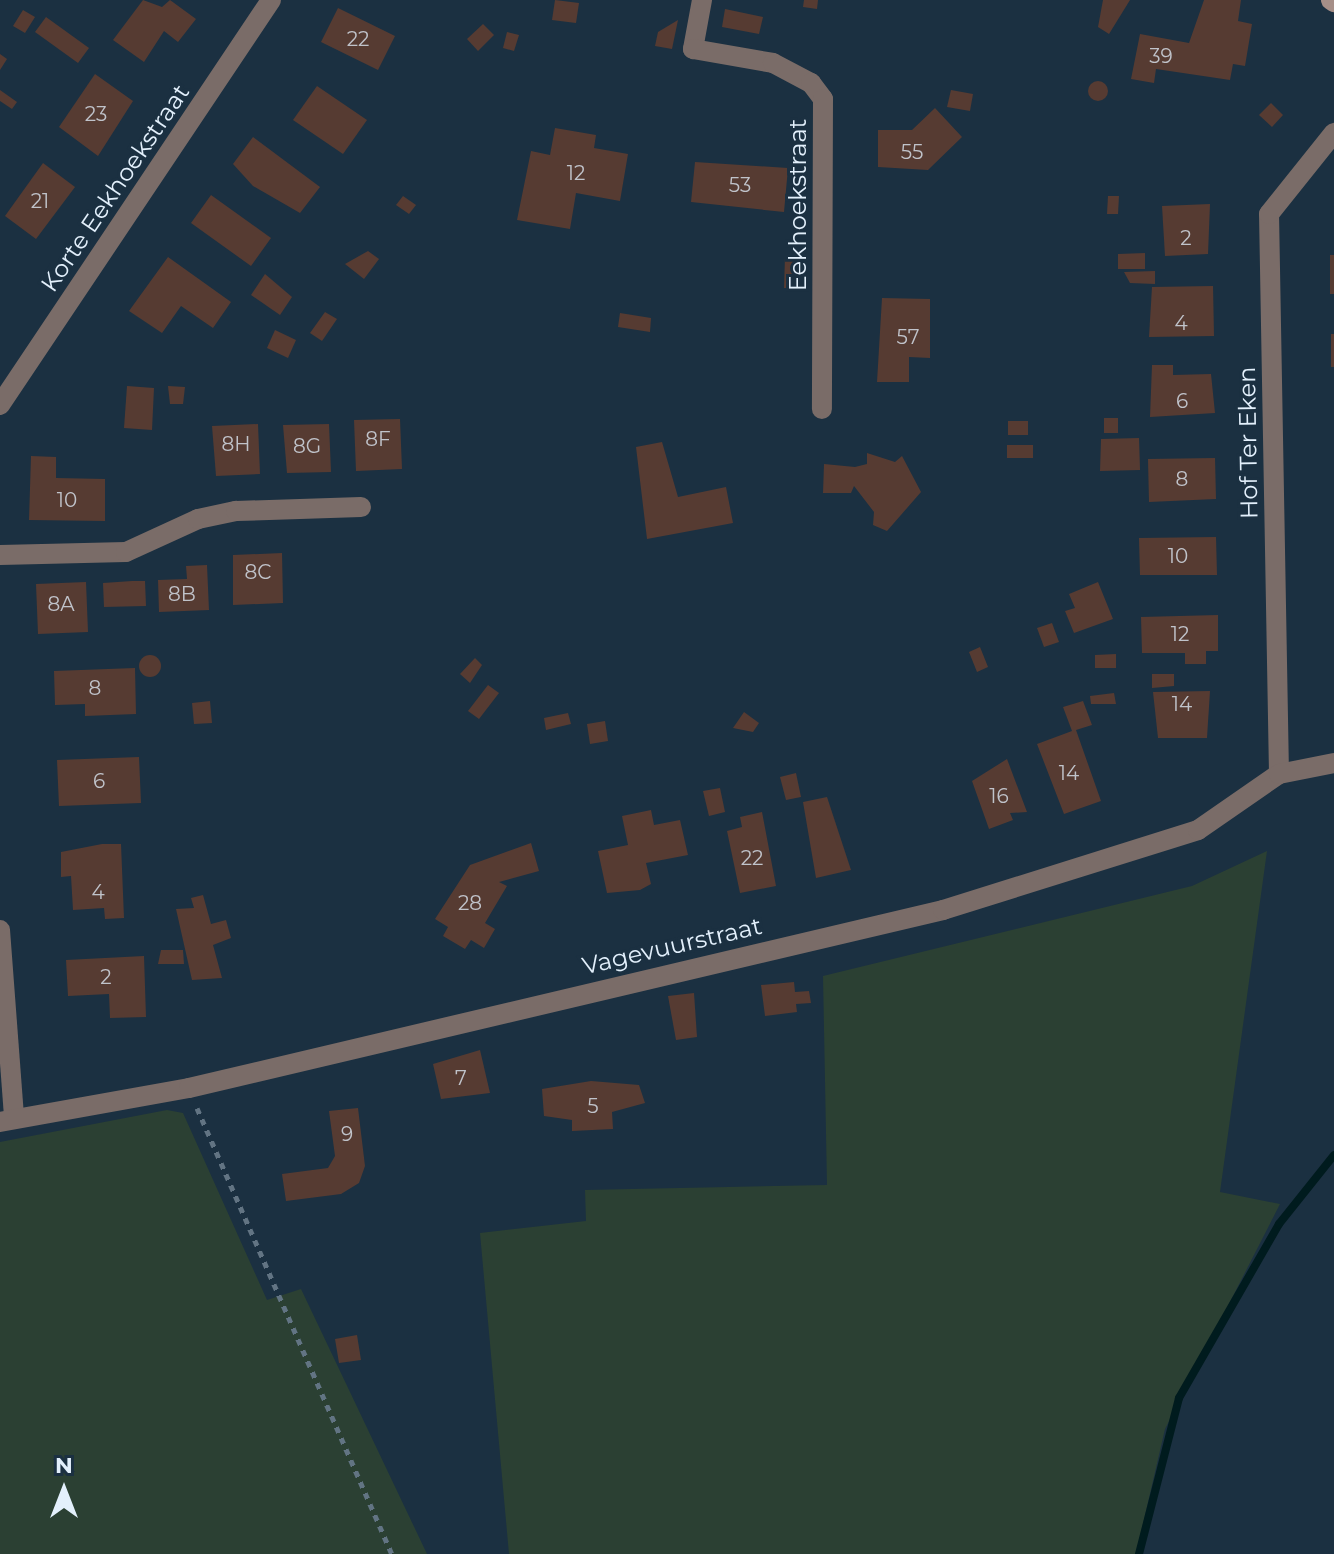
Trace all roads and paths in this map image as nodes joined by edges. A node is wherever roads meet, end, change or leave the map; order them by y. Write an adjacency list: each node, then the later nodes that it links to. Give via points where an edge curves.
1 (271, 0): 4 (street, Korte Eekhoekstraat)
2 (702, 0): 5 (street, Eekhoekstraat, via 693,49 773,63 811,83 823,99)
3 (1334, 133): 9 (street, Hof Ter Eken, via 1269,214)
4 (0, 405)
5 (822, 409)
6 (361, 507): 7 (street, via 236,511 198,519 126,552)
7 (0, 555)
8 (1334, 763): 9 (street, Vagevuurstraat)
9 (1279, 774): 11 (street, Vagevuurstraat, via 1198,830 1064,876)
10 (0, 930): 12 (street)
11 (189, 1088): 12 (street, Vagevuurstraat); 13 (path)
12 (7, 1119)
13 (392, 1554)

